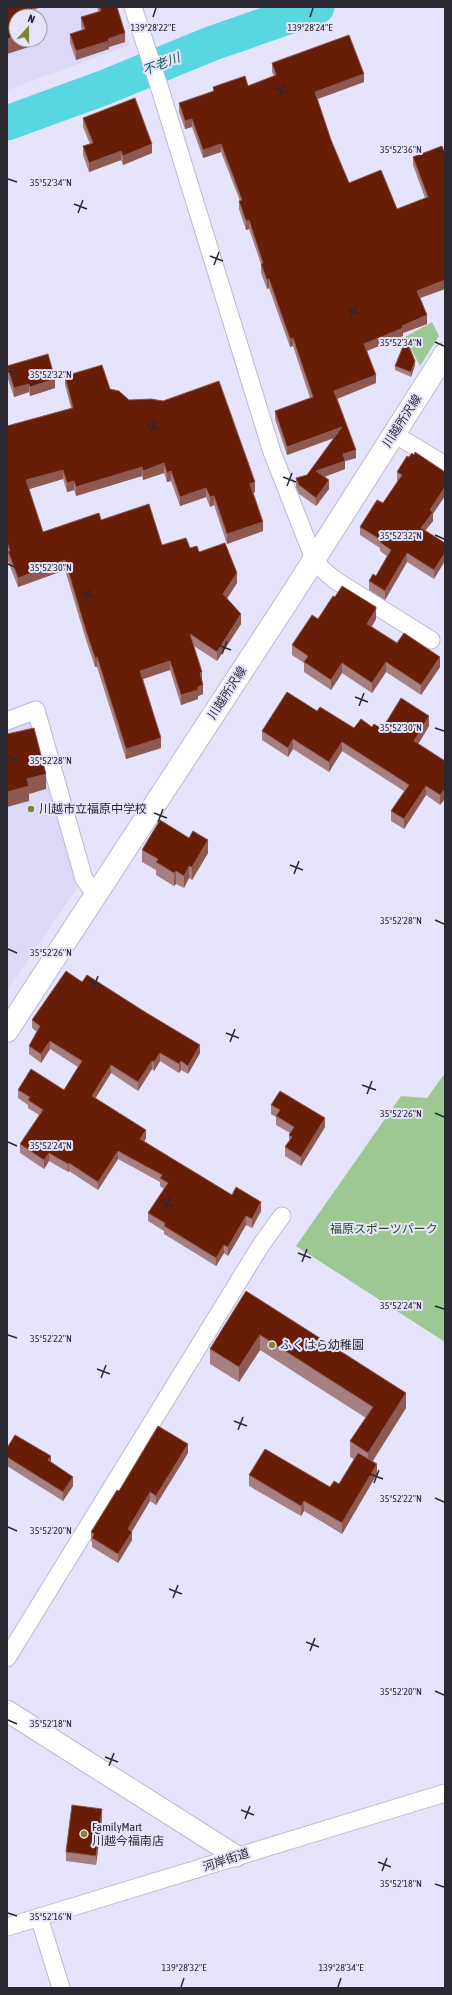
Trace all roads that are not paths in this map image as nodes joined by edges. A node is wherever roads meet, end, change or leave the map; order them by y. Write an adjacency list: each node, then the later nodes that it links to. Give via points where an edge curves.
1 (132, 7): 5 (street, via 160,89 272,452)
2 (445, 354): 3 (main road, 川越所沢線)
3 (394, 434): 4 (street); 5 (main road, 川越所沢線)
4 (445, 465)
5 (314, 559): 6 (street, via 335,580); 8 (main road, 川越所沢線)
6 (431, 640)
7 (7, 721): 8 (street, via 36,710 84,879)
8 (98, 892): 9 (main road, 川越所沢線)
9 (7, 1032)
10 (282, 1216): 11 (street, via 261,1245)
11 (7, 1658)
12 (7, 1711): 14 (street)
13 (445, 1793): 14 (street, 河岸街道)
14 (236, 1856): 15 (street, 河岸街道)
15 (39, 1917): 16 (street, 河岸街道); 17 (street)
16 (7, 1927)
17 (60, 1988)

